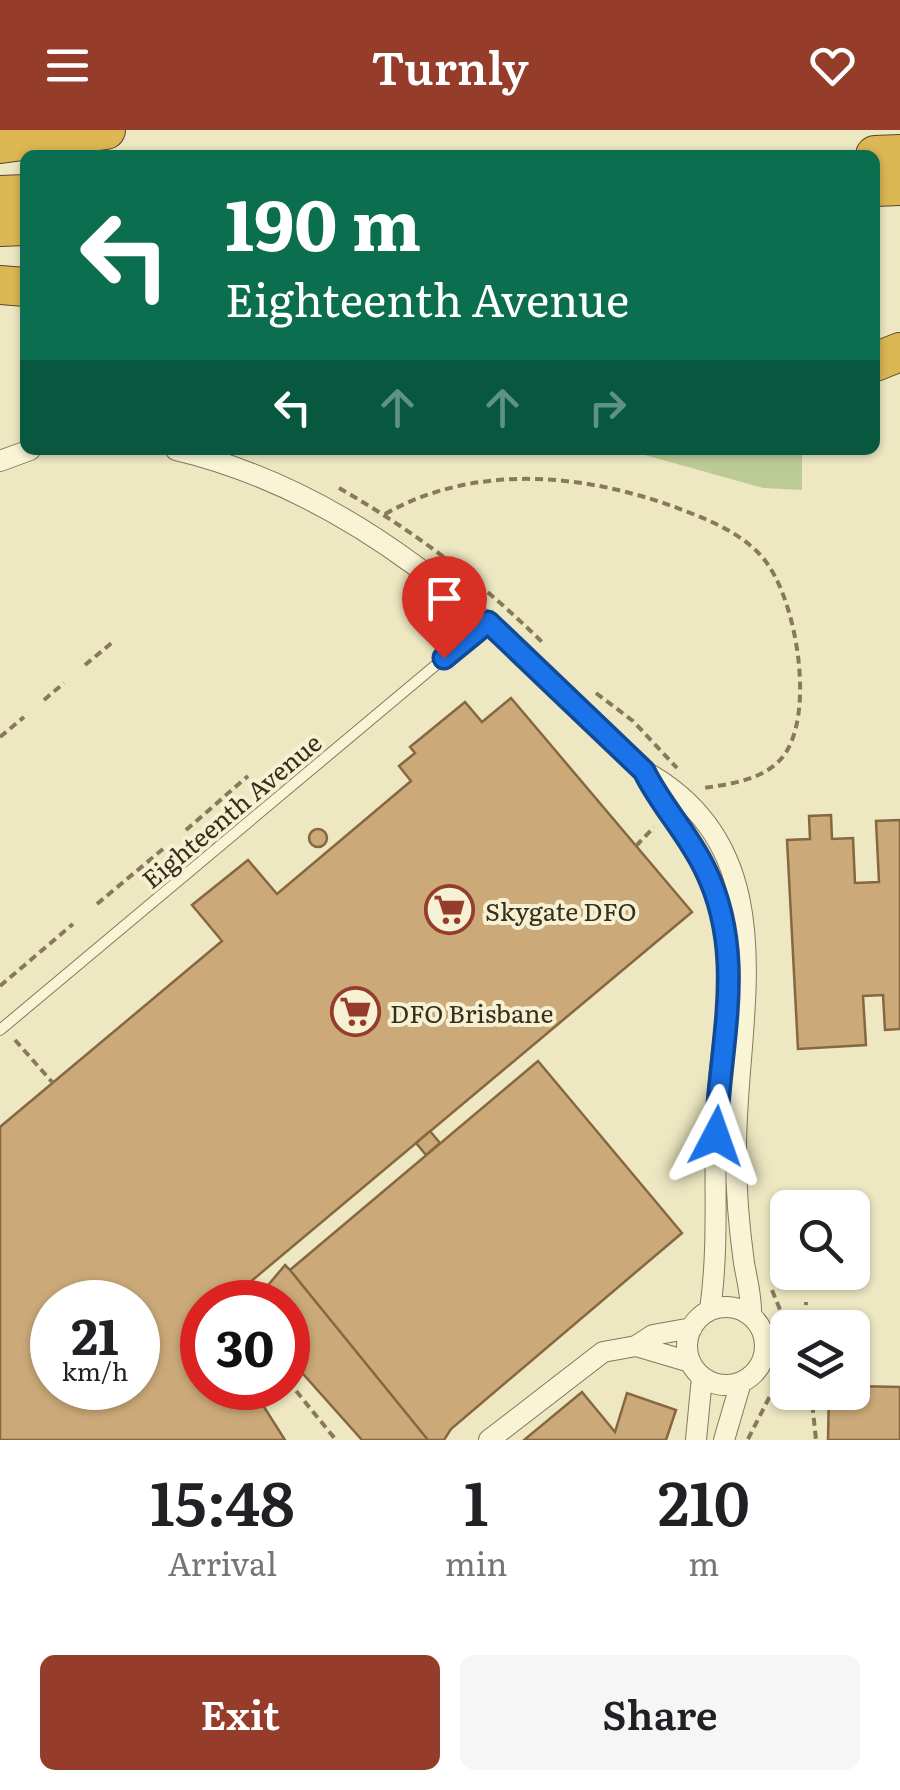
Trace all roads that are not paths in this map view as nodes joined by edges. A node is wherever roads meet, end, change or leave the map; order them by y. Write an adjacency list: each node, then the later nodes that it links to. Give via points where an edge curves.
1 (106, 130): 2 (highway)
2 (0, 144)
3 (192, 455): 4 (street, via 330,507 427,570)
4 (488, 622): 5 (street); 6 (lane, Eighteenth Avenue)
5 (644, 771): 7 (street, via 705,868 730,949); 8 (street, via 674,787 696,812 726,864 742,913 749,989 736,1153)
6 (0, 1030)
7 (710, 1310): 8 (street, via 732,1307); 9 (street)
8 (751, 1316): 12 (street, via 765,1348 758,1369)
9 (692, 1328): 10 (street, via 653,1335); 11 (street)
10 (636, 1346): 11 (street); 13 (street, via 592,1358)
11 (696, 1369): 12 (street, via 714,1383); 14 (street)
12 (740, 1382): 15 (street)
13 (488, 1440)
14 (696, 1440)
15 (724, 1440)

